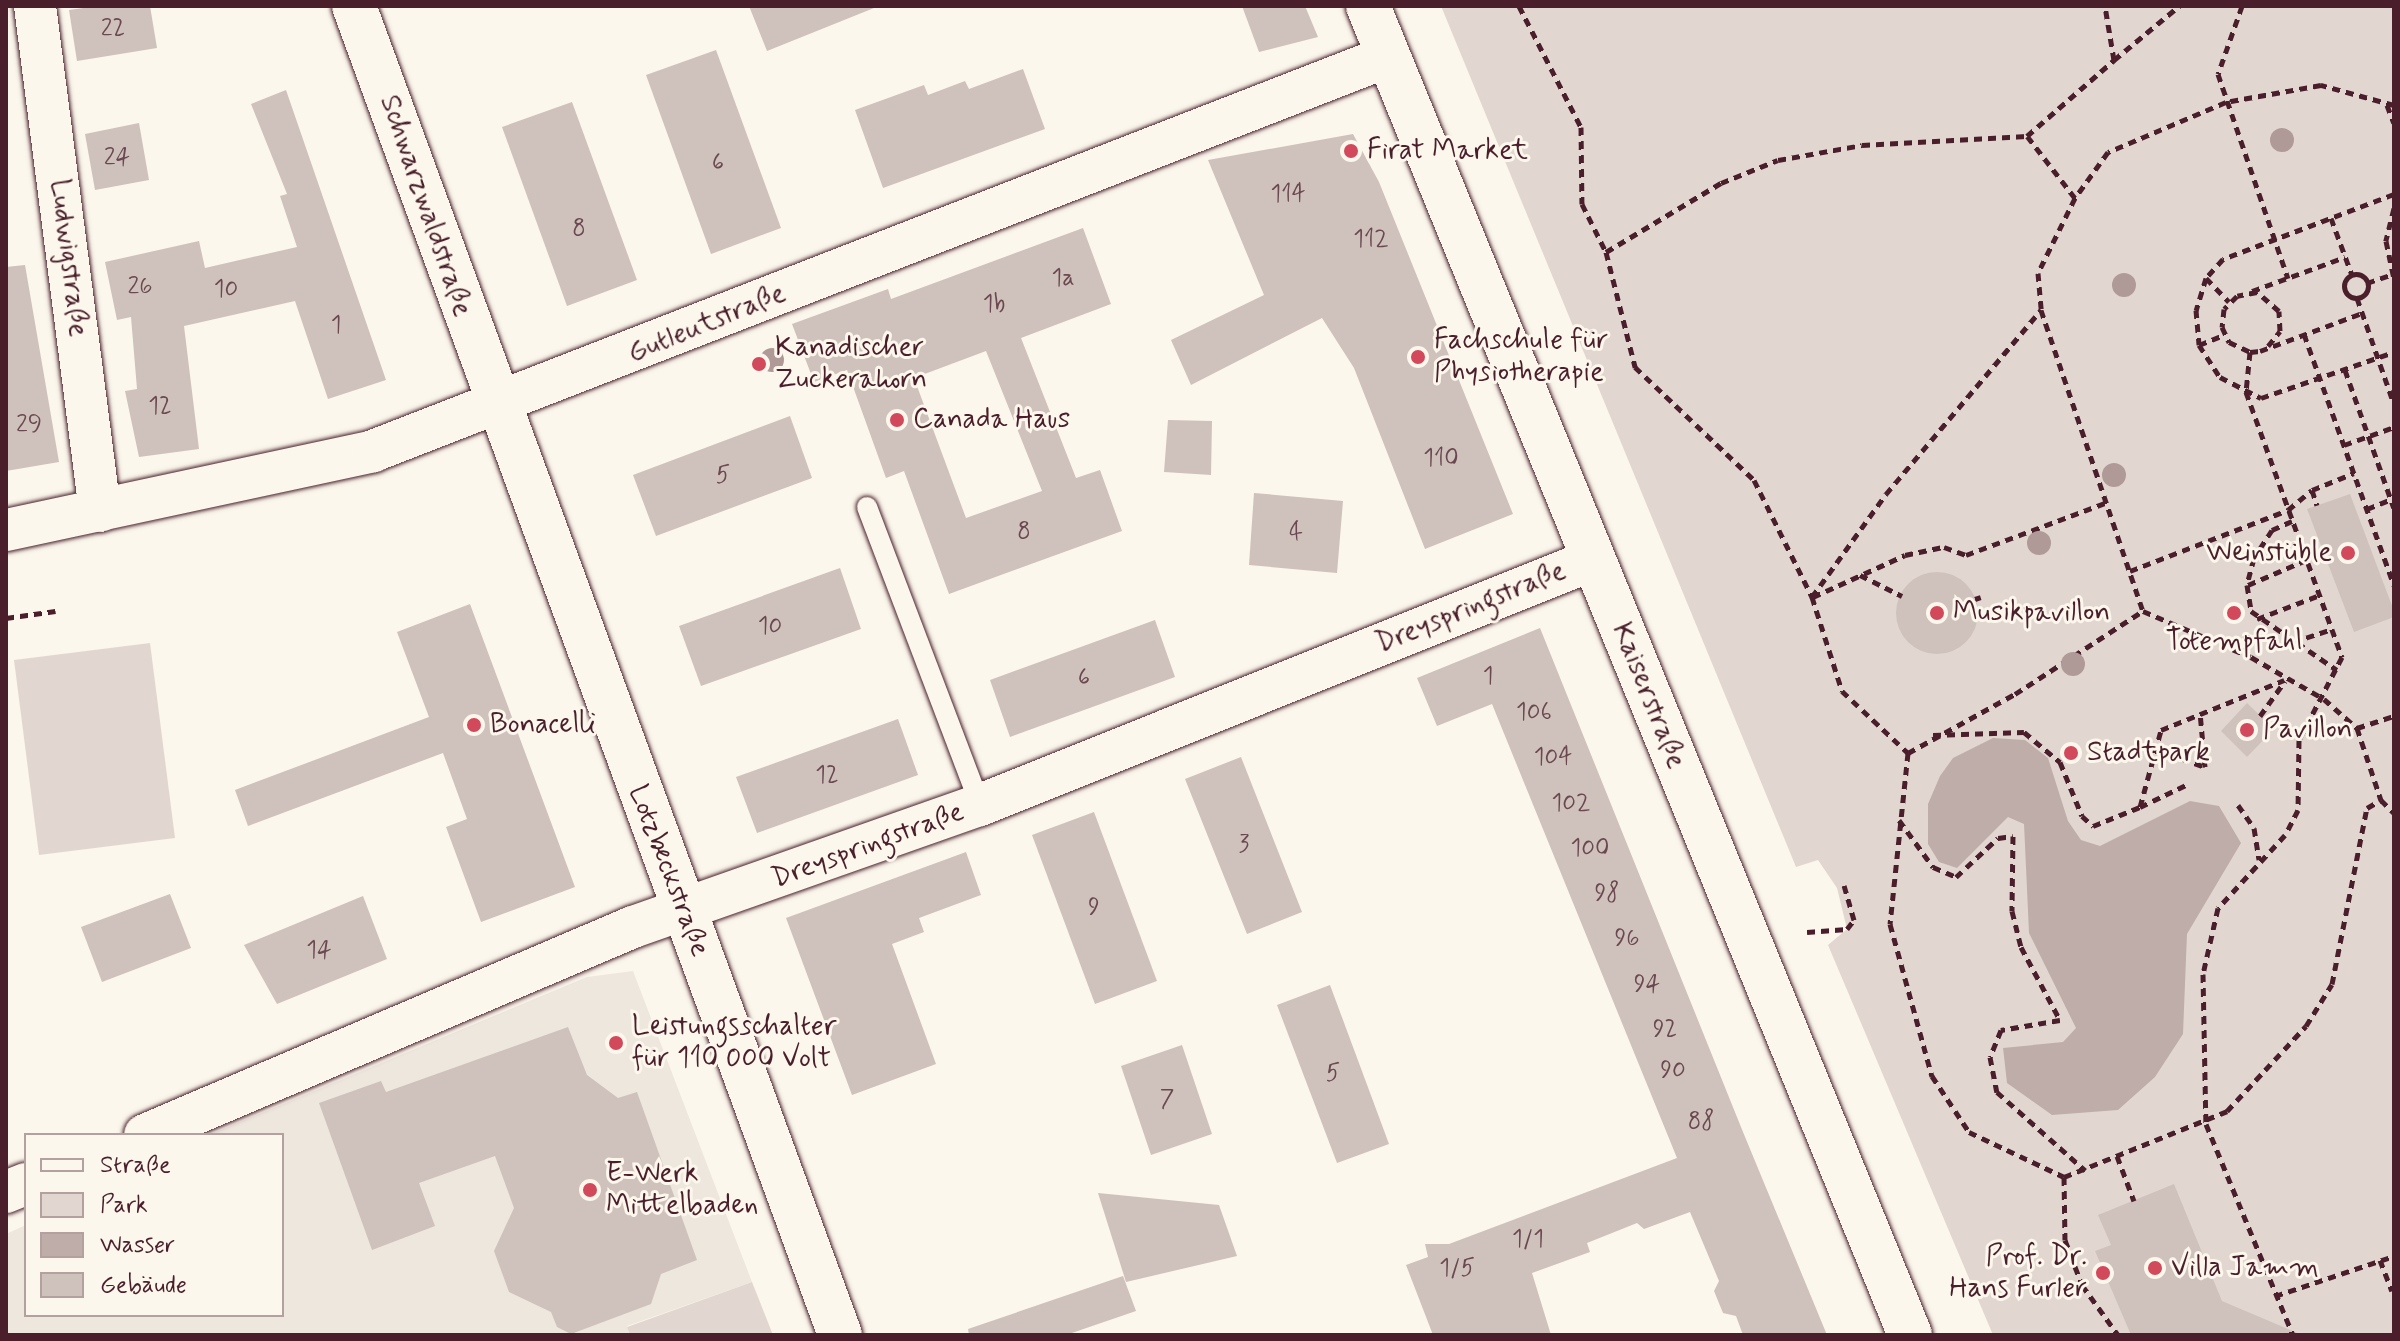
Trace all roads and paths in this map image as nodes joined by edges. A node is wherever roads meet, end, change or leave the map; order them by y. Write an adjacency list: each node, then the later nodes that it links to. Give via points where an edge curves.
1 (35, 6): 56 (street, Ludwigstraße)
2 (354, 6): 43 (street, Schwarzwaldstraße)
3 (1368, 6): 8 (street, Kaiserstraße)
4 (1519, 6): 19 (path, via 1581,127 1582,204)
5 (2105, 6): 9 (path)
6 (2179, 6): 9 (path)
7 (2242, 6): 10 (path, via 2218,74)
8 (1389, 56): 43 (street, Gutleutstraße); 59 (street, Kaiserstraße)
9 (2114, 60): 13 (path)
10 (2226, 102): 11 (path, via 2321,85); 15 (path, via 2108,152); 18 (path)
11 (2391, 104): 12 (path)
12 (2394, 123)
13 (2027, 136): 15 (path); 19 (path, via 1862,145 1778,160 1721,183)
14 (2394, 194): 17 (path)
15 (2075, 198): 29 (path, via 2038,273)
16 (2394, 208): 22 (path, via 2386,241)
17 (2331, 218): 18 (path); 20 (path)
18 (2274, 240): 23 (path, via 2223,259); 24 (path)
19 (1606, 252): 68 (path, via 1635,367 1754,480)
20 (2345, 257): 21 (path); 24 (path)
21 (2352, 275): 25 (path); 27 (path, via 2345,290)
22 (2393, 275): 25 (path)
23 (2206, 278): 28 (path); 33 (path, via 2196,310)
24 (2288, 278): 26 (path)
25 (2367, 283): 27 (path)
26 (2246, 292): 28 (path); 34 (path, via 2266,296 2279,311 2280,331)
27 (2357, 298): 30 (path)
28 (2229, 302): 32 (path, via 2222,318)
29 (2041, 310): 50 (path); 68 (path, via 1886,494)
30 (2362, 313): 31 (path); 37 (path)
31 (2304, 334): 34 (path); 39 (path)
32 (2224, 335): 33 (path); 35 (path)
33 (2199, 345): 41 (path, via 2220,377)
34 (2268, 346): 35 (path)
35 (2250, 352): 41 (path)
36 (2394, 352): 37 (path)
37 (2378, 358): 38 (path); 40 (path)
38 (2345, 370): 39 (path); 45 (path)
39 (2320, 378): 41 (path, via 2261,398); 46 (path)
40 (2392, 389): 42 (path)
41 (2246, 392): 55 (path)
42 (2394, 404)
43 (496, 407): 56 (street, Gutleutstraße, via 373,451); 94 (street, Lotzbeckstraße)
44 (2394, 427): 45 (path)
45 (2369, 436): 46 (path); 49 (path)
46 (2344, 445): 47 (path)
47 (2354, 473): 48 (path); 54 (path)
48 (2312, 490): 51 (path); 55 (path)
49 (2393, 499): 53 (path); 54 (path)
50 (2105, 503): 61 (path); 62 (path, via 1966,555 1944,547 1905,555)
51 (2317, 505)
52 (867, 507): 87 (lane)
53 (2394, 508)
54 (2367, 509): 63 (path)
55 (2288, 510): 57 (path); 61 (path)
56 (100, 511): 58 (street, Gutleutstraße)
57 (2292, 521): 60 (path); 64 (path, via 2272,530 2254,558)
58 (6, 530)
59 (1592, 560): 87 (street, Dreyspringstraße); 107 (street, Kaiserstraße)
60 (2306, 560): 64 (path); 66 (path)
61 (2130, 571): 70 (path)
62 (1860, 575): 67 (path); 68 (path)
63 (2392, 576): 65 (path)
64 (2247, 585): 72 (path)
65 (2394, 585)
66 (2320, 595): 72 (path); 73 (path)
67 (1902, 596)
68 (1812, 597): 84 (path, via 1842,691)
69 (56, 611): 71 (path)
70 (2143, 611): 76 (path, via 2251,657); 82 (path, via 2015,694)
71 (6, 618)
72 (2257, 619): 74 (path)
73 (2332, 629): 74 (path); 75 (path, via 2342,657)
74 (2293, 642): 75 (path)
75 (2337, 670): 77 (path)
76 (2285, 680): 77 (path); 78 (path); 79 (path)
77 (2324, 699): 81 (path); 92 (path, via 2299,740 2298,810 2285,835)
78 (2200, 712): 83 (path, via 2161,730); 83 (path, via 2205,767)
79 (2260, 716)
80 (2394, 716): 81 (path)
81 (2357, 728): 86 (path)
82 (1933, 735): 84 (path); 89 (path, via 2024,732 2060,762 2082,816 2093,826)
83 (2155, 749): 89 (path)
84 (1908, 753): 91 (path)
85 (2190, 783): 89 (path)
86 (2381, 800): 90 (path); 96 (path, via 2367,808 2332,984 2306,1026 2227,1111)
87 (980, 805): 94 (street, Dreyspringstraße)
88 (2238, 805): 92 (path, via 2254,828)
89 (2140, 807)
90 (2394, 813)
91 (1899, 820): 99 (path, via 1933,867 1956,877 1998,838 2013,836 2012,911 2021,947 2060,1020 2001,1030 1990,1057 1997,1092); 100 (path, via 1890,924 1932,1076 1969,1132)
92 (2259, 861): 96 (path, via 2218,908 2203,974)
93 (1844, 885): 95 (path, via 1854,920 1847,929)
94 (685, 911): 97 (street, Dreyspringstraße); 106 (street, Lotzbeckstraße)
95 (1807, 932)
96 (2206, 1124): 98 (path); 105 (path)
97 (150, 1133)
98 (2117, 1156): 99 (path); 101 (path)
99 (2085, 1170): 100 (path)
100 (2064, 1177): 108 (path, via 2065,1240 2082,1285)
101 (2134, 1201)
102 (2394, 1256): 103 (path)
103 (2380, 1260): 104 (path); 105 (path)
104 (2392, 1291)
105 (2275, 1296): 109 (path)
106 (840, 1335)
107 (1910, 1335)
108 (2118, 1335)
109 (2293, 1335)

